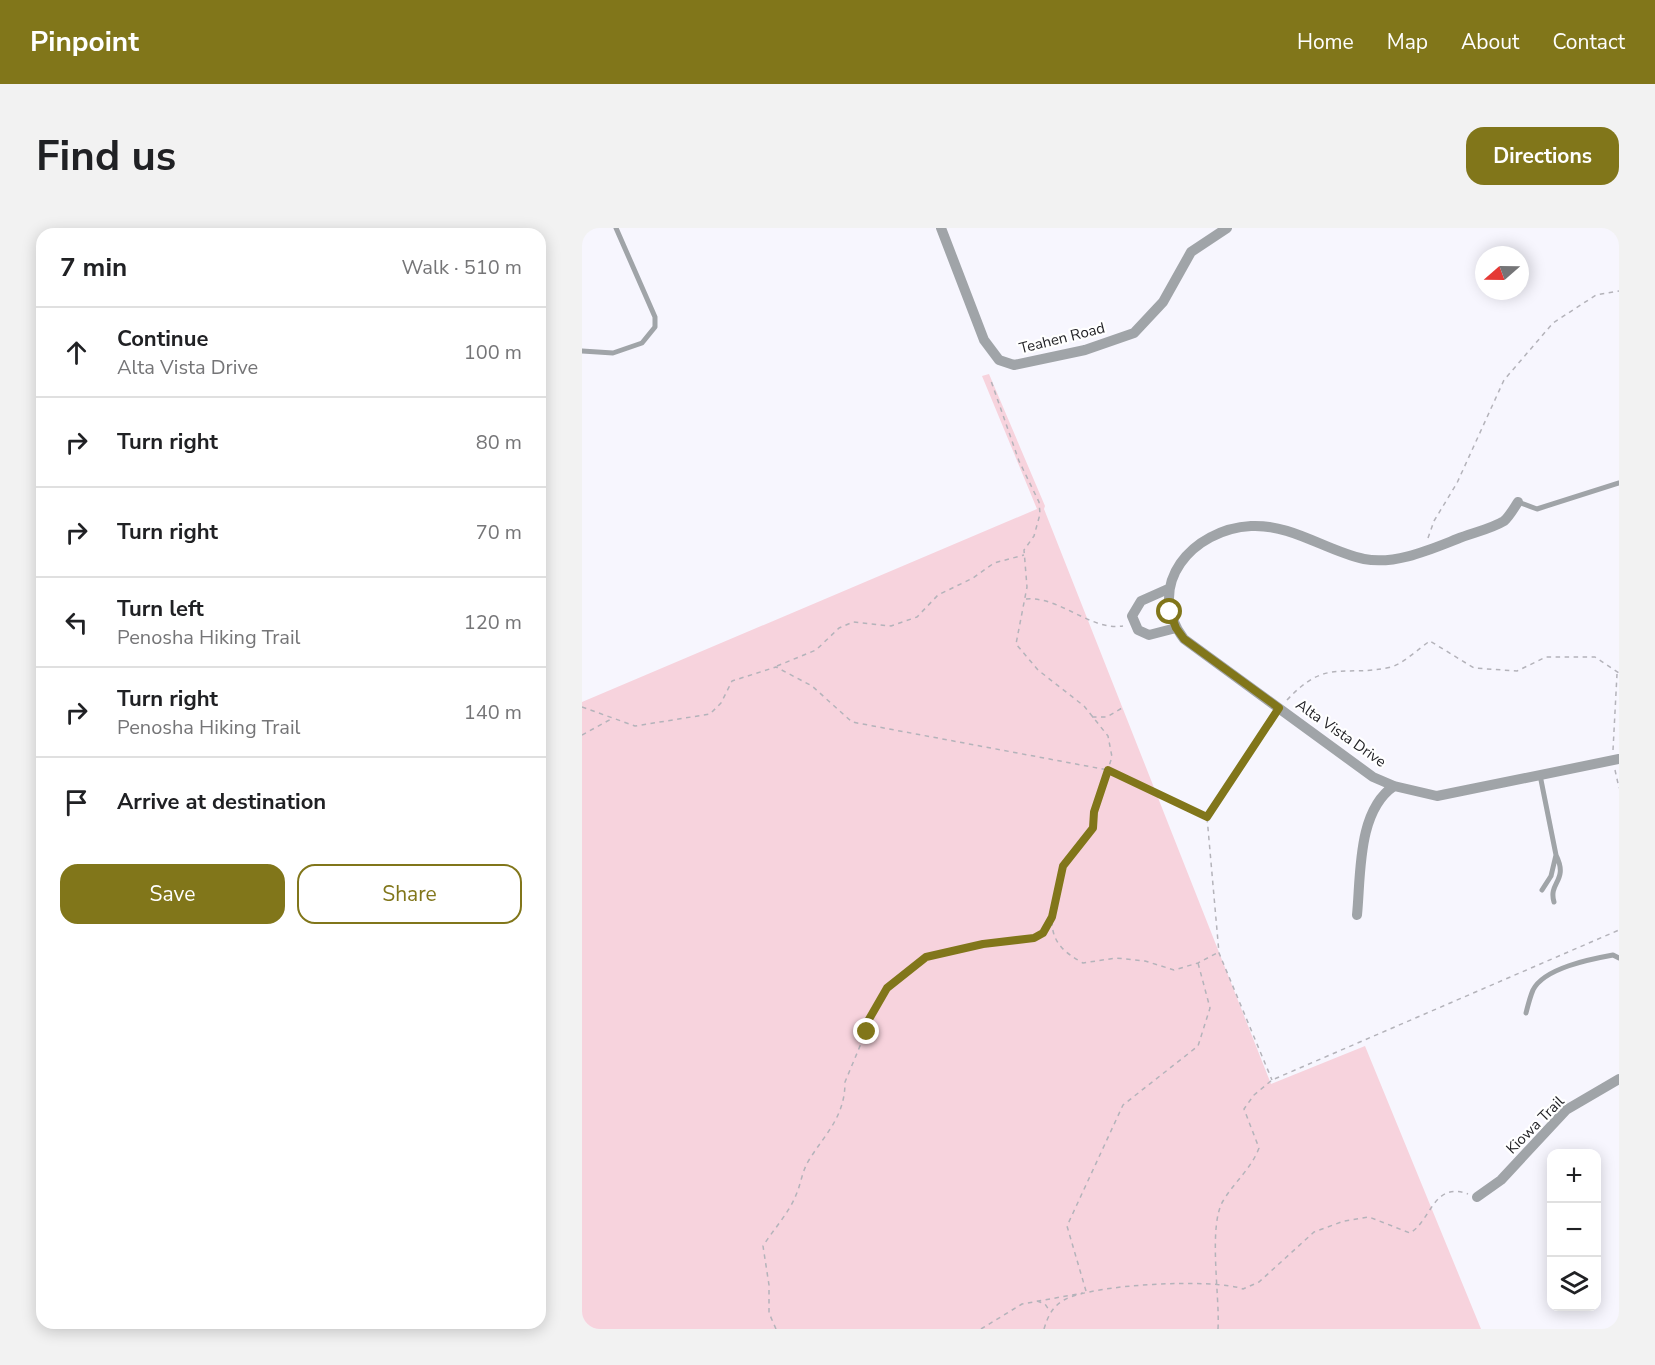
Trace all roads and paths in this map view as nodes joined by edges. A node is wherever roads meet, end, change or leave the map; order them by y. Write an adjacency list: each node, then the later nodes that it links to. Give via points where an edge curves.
1 (616, 228): 5 (lane, via 655,317 655,327 642,343 613,353)
2 (941, 228): 3 (street, Teahen Road, via 984,340 999,360 1014,365 1085,350 1134,333 1163,302 1191,252)
3 (1227, 228)
4 (1619, 291): 11 (path, via 1596,295 1553,323 1504,380)
5 (582, 351)
6 (990, 378): 9 (path, via 1019,461)
7 (1619, 483): 10 (lane, via 1537,509)
8 (1043, 500): 9 (path)
9 (1039, 502): 12 (path, via 1037,527)
10 (1518, 502): 11 (street, via 1505,520)
11 (1422, 552): 13 (street, via 1382,560 1365,559 1269,526 1235,528 1201,543 1175,572)
12 (1024, 555): 14 (path); 17 (path, via 994,563 938,595 917,617 891,626 853,622 839,628 816,650)
13 (1168, 589): 15 (street, via 1137,605 1132,616); 16 (street)
14 (1025, 599): 15 (path, via 1044,600 1088,621 1117,627); 22 (path, via 1016,645 1038,670 1084,706)
15 (1135, 624): 16 (street, via 1149,635)
16 (1176, 628): 21 (street, Alta Vista Drive, via 1184,639)
17 (776, 667): 23 (path, via 732,681 721,703 710,714 634,726); 26 (path, via 812,686 852,722)
18 (1618, 673): 21 (path, via 1595,657 1546,657 1517,671 1474,668 1430,641 1393,667 1325,672 1300,686); 25 (path, via 1612,728)
19 (582, 707): 23 (path)
20 (1122, 708): 22 (path, via 1107,717)
21 (1279, 708): 28 (street, Alta Vista Drive, via 1373,777); 30 (path)
22 (1091, 717): 26 (path, via 1108,736 1112,757)
23 (614, 718): 24 (path)
24 (582, 735)
25 (1616, 759): 27 (street, Alta Vista Drive); 29 (path)
26 (1108, 770): 30 (path); 35 (path, via 1094,812 1093,828 1063,866)
27 (1540, 775): 28 (street, Alta Vista Drive, via 1437,796); 31 (lane)
28 (1394, 786): 34 (street, via 1378,802 1368,827)
29 (1619, 788)
30 (1207, 817): 42 (path, via 1219,953)
31 (1556, 855): 32 (lane, via 1551,876); 33 (lane, via 1561,875 1554,888)
32 (1542, 890)
33 (1554, 902)
34 (1357, 915)
35 (1052, 917): 39 (path, via 1057,943 1083,963 1116,958 1174,970); 48 (path, via 1043,933 1034,938 926,957 880,998 845,1082 838,1116 809,1160 795,1197 763,1246 770,1312)
36 (1619, 930): 42 (path)
37 (1219, 953): 39 (path)
38 (1619, 958): 40 (lane, via 1613,955 1577,963 1539,981)
39 (1198, 963): 45 (path, via 1210,1008 1198,1046 1123,1105 1067,1226)
40 (1526, 1013)
41 (1619, 1079): 43 (street, Kiowa Trail, via 1566,1110 1501,1180)
42 (1272, 1080): 44 (path, via 1244,1109 1259,1148 1253,1164 1220,1210)
43 (1477, 1197): 44 (path, via 1460,1191 1438,1197 1420,1227 1410,1233 1369,1217 1344,1221 1314,1232 1259,1282 1244,1288)
44 (1217, 1284): 45 (path, via 1157,1284); 51 (path)
45 (1086, 1292): 46 (path); 47 (path, via 1065,1299)
46 (1036, 1301): 47 (path); 49 (path, via 1022,1304)
47 (1050, 1311): 50 (path)
48 (776, 1329)
49 (981, 1329)
50 (1044, 1329)
51 (1218, 1329)

